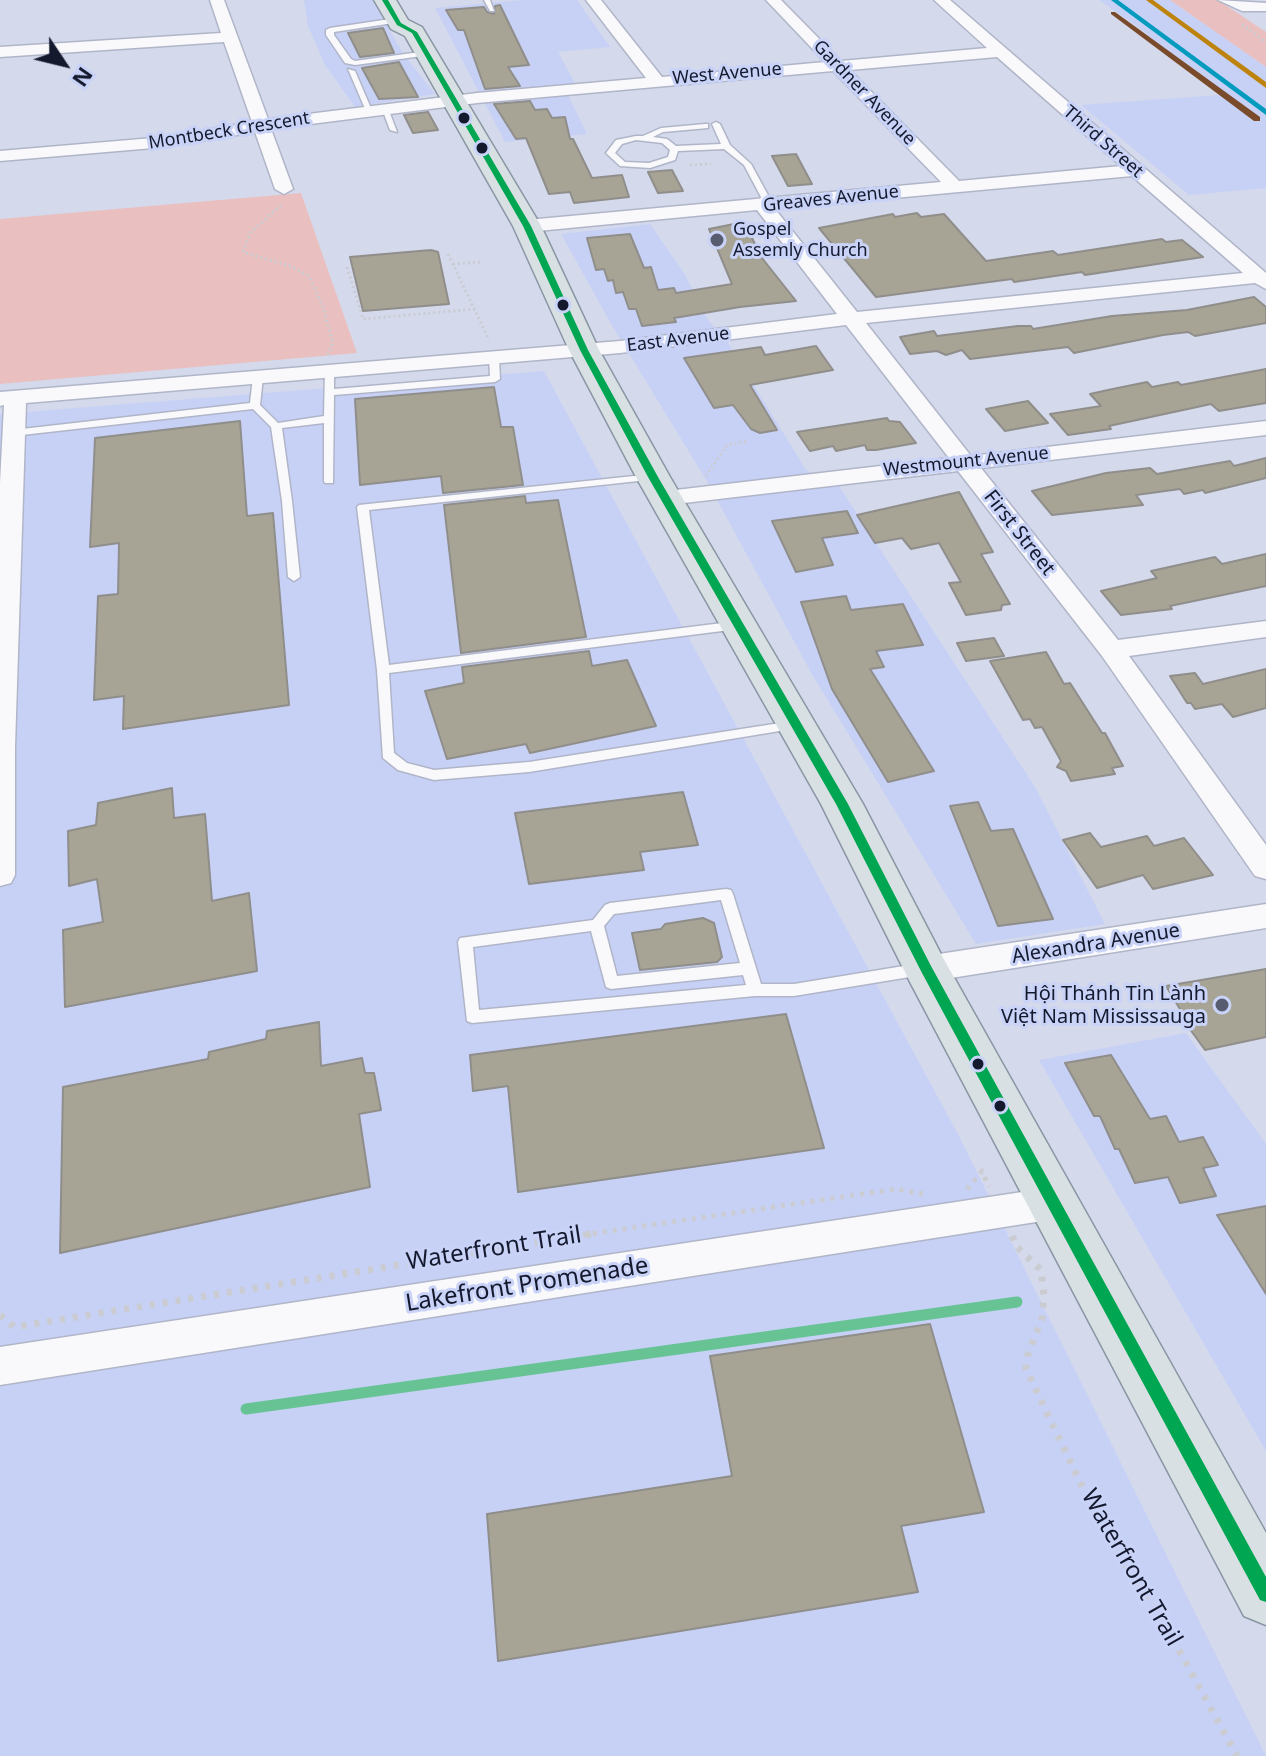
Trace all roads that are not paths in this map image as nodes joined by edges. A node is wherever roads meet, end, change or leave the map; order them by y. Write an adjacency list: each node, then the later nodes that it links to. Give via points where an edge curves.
1 (217, 0): 12 (street)
2 (385, 0): 11 (main road)
3 (408, 0): 11 (main road, via 420,21)
4 (487, 0): 10 (lane)
5 (593, 0): 18 (street)
6 (773, 0): 16 (street, Gardner Avenue)
7 (941, 0): 14 (street, Third Street)
8 (1225, 0): 9 (street, via 1242,7)
9 (1266, 7)
10 (492, 10)
11 (406, 26): 15 (main road); 15 (lane, via 330,30 330,35 355,63)
12 (230, 37): 13 (street); 22 (street)
13 (0, 52)
14 (998, 52): 16 (street, West Avenue); 29 (street, Third Street)
15 (427, 53): 19 (main road)
16 (837, 65): 18 (street, West Avenue); 30 (street, Gardner Avenue)
17 (351, 71): 20 (lane)
18 (656, 80): 19 (street, West Avenue)
19 (457, 100): 20 (street, Montbeck Crescent); 33 (main road)
20 (377, 110): 22 (street, Montbeck Crescent); 24 (lane)
21 (716, 124): 26 (lane)
22 (264, 125): 28 (street, Montbeck Crescent, via 165,142); 31 (street)
23 (705, 126): 25 (lane, via 661,130)
24 (394, 130)
25 (645, 138): 27 (lane); 27 (lane, via 619,142 610,149 612,157 623,164 650,166 672,158)
26 (726, 146): 27 (lane); 32 (lane, via 747,164 765,197)
27 (674, 149)
28 (0, 156)
29 (1135, 170): 30 (street, Greaves Avenue); 34 (street, Third Street)
30 (955, 187): 32 (street, Greaves Avenue)
31 (284, 189)
32 (762, 205): 33 (street, Greaves Avenue); 35 (street, First Street)
33 (527, 226): 36 (main road)
34 (1262, 280): 35 (street, East Avenue)
35 (849, 319): 36 (street, East Avenue); 45 (street, First Street)
36 (584, 350): 37 (street, East Avenue, via 493,352 449,372); 47 (main road)
37 (327, 374): 38 (street, East Avenue); 41 (lane)
38 (258, 377): 39 (street, East Avenue); 40 (lane)
39 (7, 399): 44 (street)
40 (255, 406): 42 (lane); 44 (lane)
41 (327, 419): 42 (lane); 46 (lane)
42 (276, 426): 48 (lane)
43 (1266, 428): 45 (street, Westmount Avenue)
44 (13, 433): 55 (street)
45 (965, 462): 47 (street, Westmount Avenue); 51 (street, First Street)
46 (329, 481)
47 (660, 487): 49 (main road); 52 (lane, via 363,507)
48 (294, 577)
49 (738, 625): 52 (lane); 53 (main road)
50 (1266, 629): 51 (street)
51 (1111, 650): 54 (street, First Street)
52 (383, 670): 53 (lane, via 388,755 403,767 434,775 529,767)
53 (796, 724): 59 (main road)
54 (1266, 868)
55 (0, 875)
56 (1266, 916): 59 (street, Alexandra Avenue)
57 (597, 925): 58 (lane, via 611,983); 58 (lane, via 610,909 726,894); 60 (lane, via 465,942 472,1017)
58 (749, 968): 60 (lane)
59 (926, 969): 60 (lane, via 841,984); 61 (main road)
60 (755, 990)
61 (1055, 1203): 62 (street, Lakefront Promenade); 63 (main road)
62 (0, 1366)
63 (1266, 1594)

